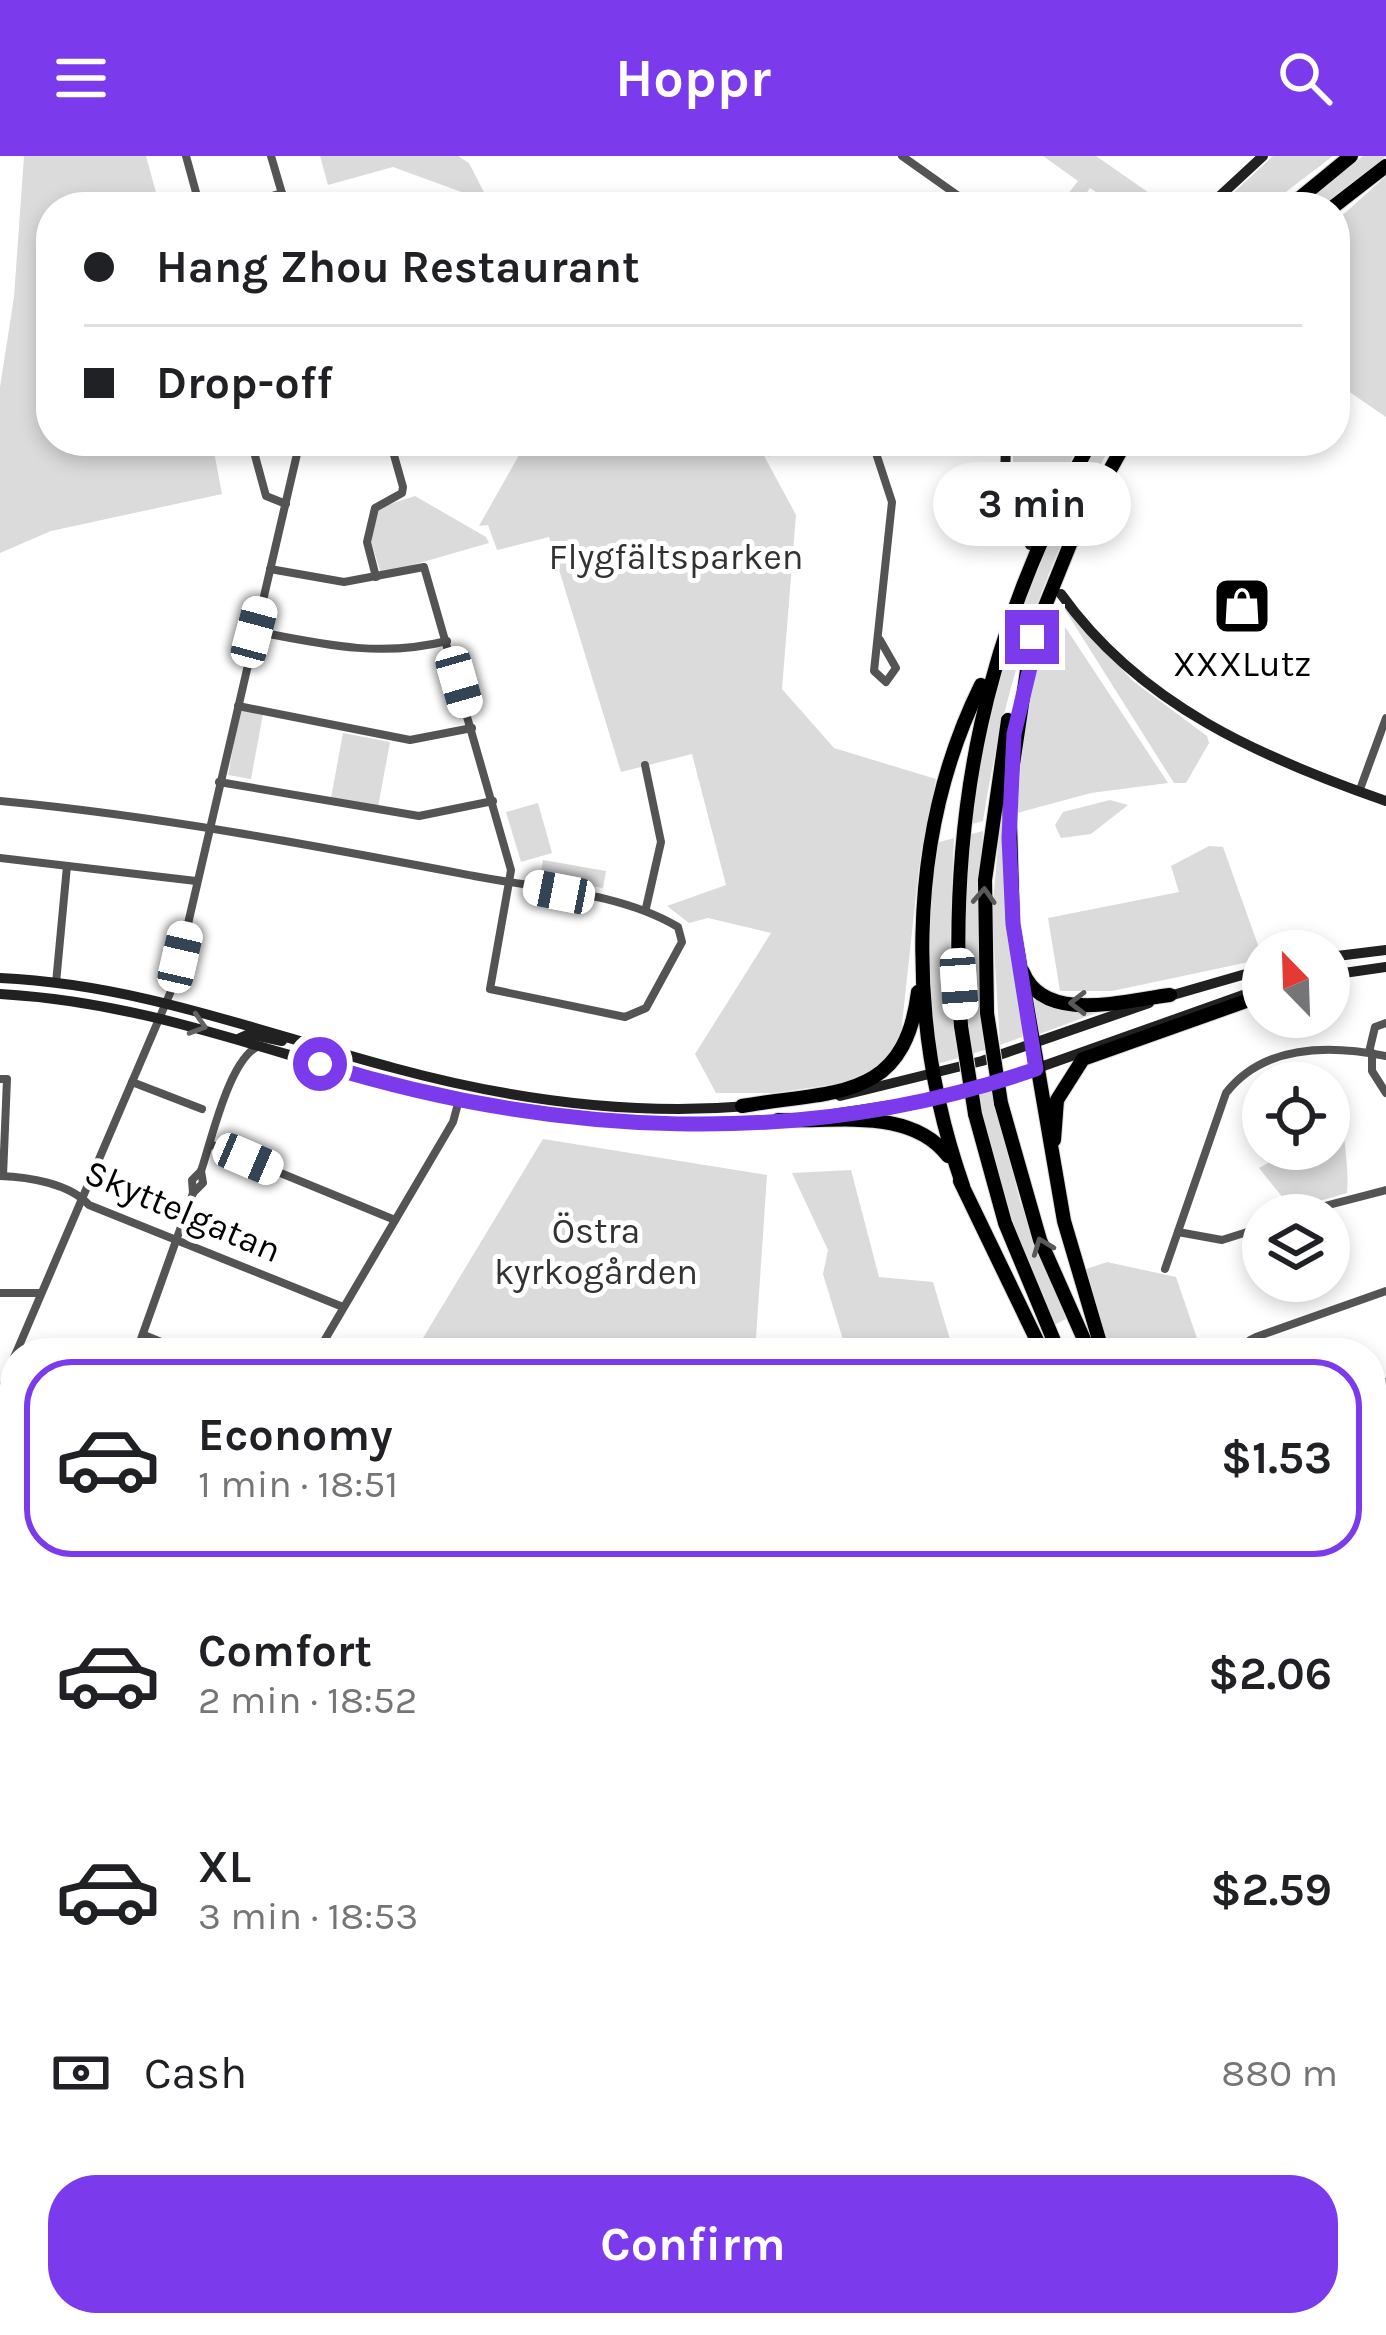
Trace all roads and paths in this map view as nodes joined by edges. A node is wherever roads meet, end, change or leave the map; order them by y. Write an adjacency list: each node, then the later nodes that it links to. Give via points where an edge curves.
1 (186, 156): 7 (street)
2 (271, 156): 8 (street)
3 (902, 156): 9 (street)
4 (1351, 156): 11 (highway)
5 (1256, 158): 10 (main road)
6 (1386, 166): 12 (highway)
7 (196, 192)
8 (281, 192)
9 (953, 192)
10 (1223, 192)
11 (1307, 192)
12 (1350, 194)
13 (255, 456): 20 (street, via 266,496)
14 (297, 456): 20 (street)
15 (393, 456): 23 (street, via 402,493 375,508 367,542)
16 (877, 456): 27 (street, via 892,502)
17 (1006, 456): 21 (main road, via 1005,481)
18 (1083, 456): 29 (highway, via 1039,542)
19 (1118, 456): 26 (highway)
20 (286, 504): 22 (street)
21 (1030, 545)
22 (270, 569): 23 (street, via 326,581); 25 (street)
23 (376, 577): 28 (street, via 424,567)
24 (1061, 594): 35 (main road, via 1115,656 1179,707 1252,749)
25 (254, 632): 28 (street, via 359,652); 30 (street)
26 (1032, 637): 45 (highway, via 1009,791); 101 (highway, one-way to 26, bridge, via 1040,1240 1001,1103 987,1013 983,918 992,802)
27 (880, 640): 27 (street, via 874,671 886,682 896,668)
28 (447, 641): 32 (street)
29 (995, 666): 48 (highway, via 965,722 938,811); 100 (highway, bridge, via 962,826 962,1026 1005,1223)
30 (238, 706): 32 (street, via 410,740); 34 (street)
31 (1386, 718): 35 (street)
32 (472, 728): 37 (street)
33 (645, 765): 44 (street, via 661,842)
34 (219, 782): 37 (street, via 419,816); 39 (street)
35 (1359, 792): 38 (main road)
36 (0, 800): 39 (street)
37 (493, 801): 43 (street)
38 (1386, 801)
39 (208, 826): 42 (street); 43 (street)
40 (0, 857): 41 (street)
41 (67, 866): 42 (street); 53 (street)
42 (196, 881): 57 (street)
43 (509, 883): 44 (street); 44 (street, via 490,988 637,1015 682,942 678,926)
44 (646, 908)
45 (1016, 950): 55 (highway, one-way to 45, via 1053,1002 1028,982); 63 (highway)
46 (1386, 950): 47 (main road)
47 (1350, 954)
48 (922, 963): 69 (highway); 75 (highway, via 910,1034 884,1073 843,1089)
49 (1386, 967): 50 (main road)
50 (1350, 972)
51 (1242, 975): 55 (main road)
52 (0, 978): 53 (main road)
53 (56, 983): 57 (main road)
54 (0, 994): 59 (main road)
55 (1170, 995): 63 (main road)
56 (1242, 999): 67 (main road)
57 (167, 1000): 59 (street); 62 (main road)
58 (1242, 1000): 79 (highway, via 1083,1059 1057,1100)
59 (161, 1015): 61 (main road, one-way to 61); 71 (street)
60 (1386, 1024): 65 (street, via 1371,1034)
61 (240, 1038): 62 (main road); 64 (main road); 68 (street)
62 (321, 1046): 75 (main road, via 568,1102)
63 (1032, 1046): 67 (highway); 69 (main road)
64 (267, 1047): 68 (street, via 248,1051); 74 (main road)
65 (1370, 1053): 66 (street); 72 (street); 86 (street, via 1317,1049 1261,1063 1241,1077 1226,1093)
66 (1386, 1056)
67 (1036, 1069): 73 (main road); 79 (highway)
68 (235, 1074): 78 (street)
69 (933, 1075): 73 (highway); 75 (main road, via 844,1096)
70 (3, 1079): 80 (street)
71 (132, 1082): 76 (street); 83 (street)
72 (1386, 1093)
73 (937, 1098): 77 (main road); 81 (highway)
74 (459, 1100): 77 (main road, via 623,1124); 85 (street)
75 (742, 1106)
76 (202, 1109)
77 (778, 1120): 81 (highway, via 917,1130 941,1147)
78 (210, 1144): 85 (street); 88 (street)
79 (1054, 1169): 102 (highway)
80 (2, 1176): 83 (street, Skyttelgatan)
81 (963, 1186): 99 (highway)
82 (1386, 1190): 84 (street)
83 (82, 1197): 88 (street, Skyttelgatan); 92 (street)
84 (1350, 1199)
85 (395, 1220): 93 (street)
86 (1178, 1232): 87 (street, via 1222,1240); 89 (street)
87 (1242, 1234)
88 (177, 1240): 93 (street, Skyttelgatan); 94 (street)
89 (1165, 1268)
90 (1386, 1291): 103 (street)
91 (0, 1293): 92 (street)
92 (39, 1293): 95 (street)
93 (343, 1307): 98 (street)
94 (144, 1335): 96 (street); 97 (street)
95 (21, 1338)
96 (143, 1338)
97 (151, 1338)
98 (325, 1338)
99 (1036, 1338)
100 (1053, 1338)
101 (1083, 1338)
102 (1098, 1338)
103 (1254, 1338)

